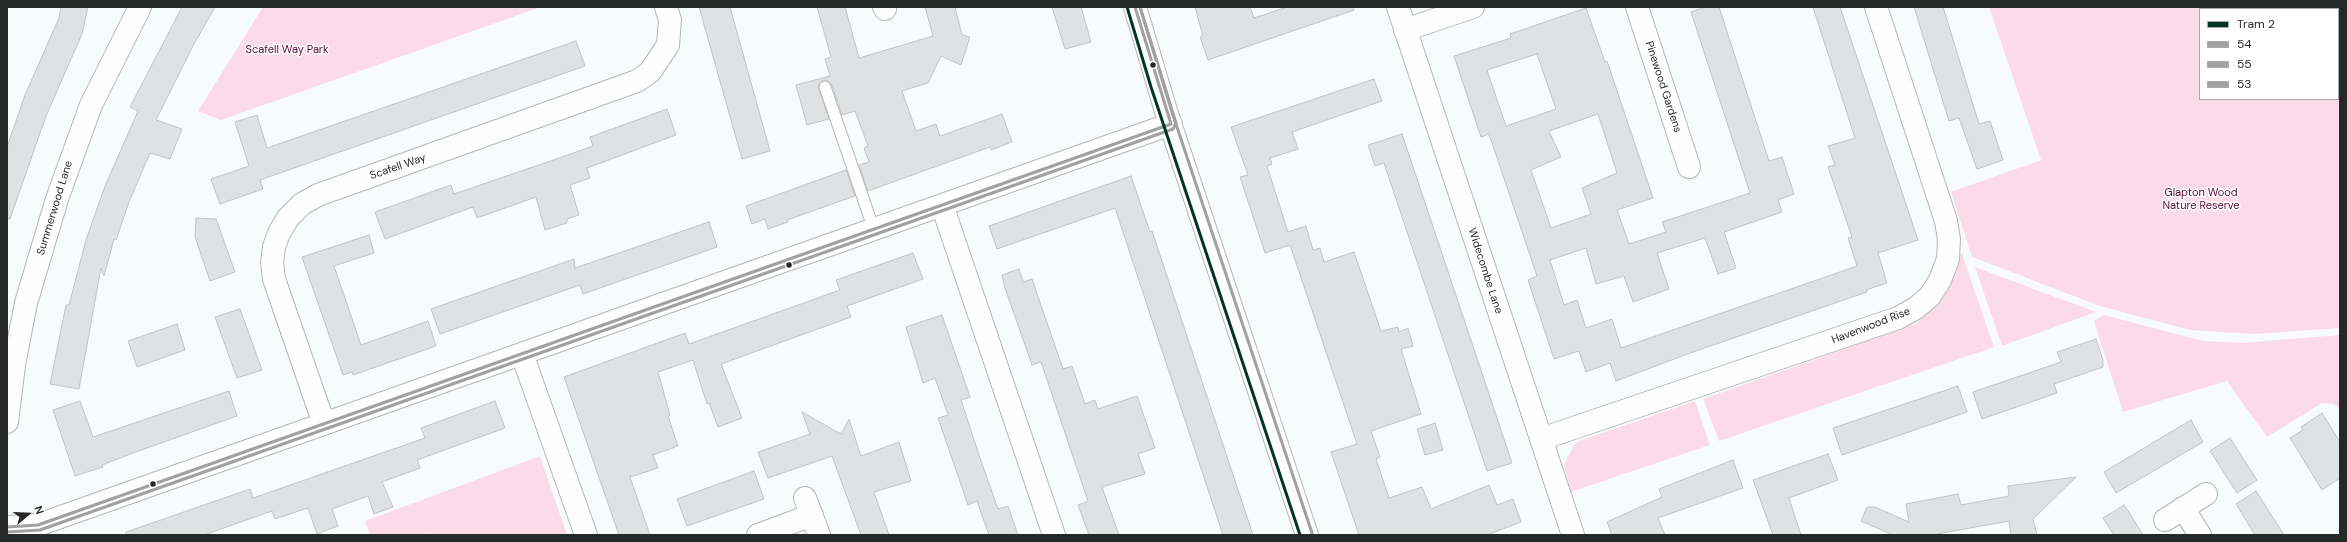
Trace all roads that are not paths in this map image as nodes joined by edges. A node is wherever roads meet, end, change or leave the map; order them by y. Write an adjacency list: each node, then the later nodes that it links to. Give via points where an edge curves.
1 (140, 7): 15 (street, Summerwood Lane, via 91,105 57,199 26,304 14,365)
2 (666, 7): 16 (street, Scafell Way, via 670,20 668,45 650,72 637,81 318,195 302,204 288,218 274,247 274,279)
3 (1135, 7): 10 (street)
4 (1398, 7): 8 (street, Widecombe Lane)
5 (1473, 7): 8 (street)
6 (1637, 7): 11 (street, Pinewood Gardens)
7 (1876, 7): 17 (street, Havenwood Rise, via 1946,221 1949,238 1948,259 1930,296 1898,318)
8 (1405, 30): 17 (street, Widecombe Lane)
9 (825, 87): 13 (lane)
10 (1171, 124): 12 (street); 26 (street)
11 (1689, 167)
12 (942, 205): 13 (street); 25 (street)
13 (874, 230): 14 (street)
14 (522, 354): 16 (street); 23 (street)
15 (7, 422)
16 (324, 424): 22 (street, via 38,525)
17 (1541, 439): 27 (street, Widecombe Lane)
18 (2206, 494): 19 (street)
19 (2183, 508): 21 (street); 28 (street)
20 (812, 516): 24 (street)
21 (2165, 520)
22 (7, 527)
23 (586, 535)
24 (758, 535)
25 (1054, 535)
26 (1308, 535)
27 (1573, 535)
28 (2200, 535)

